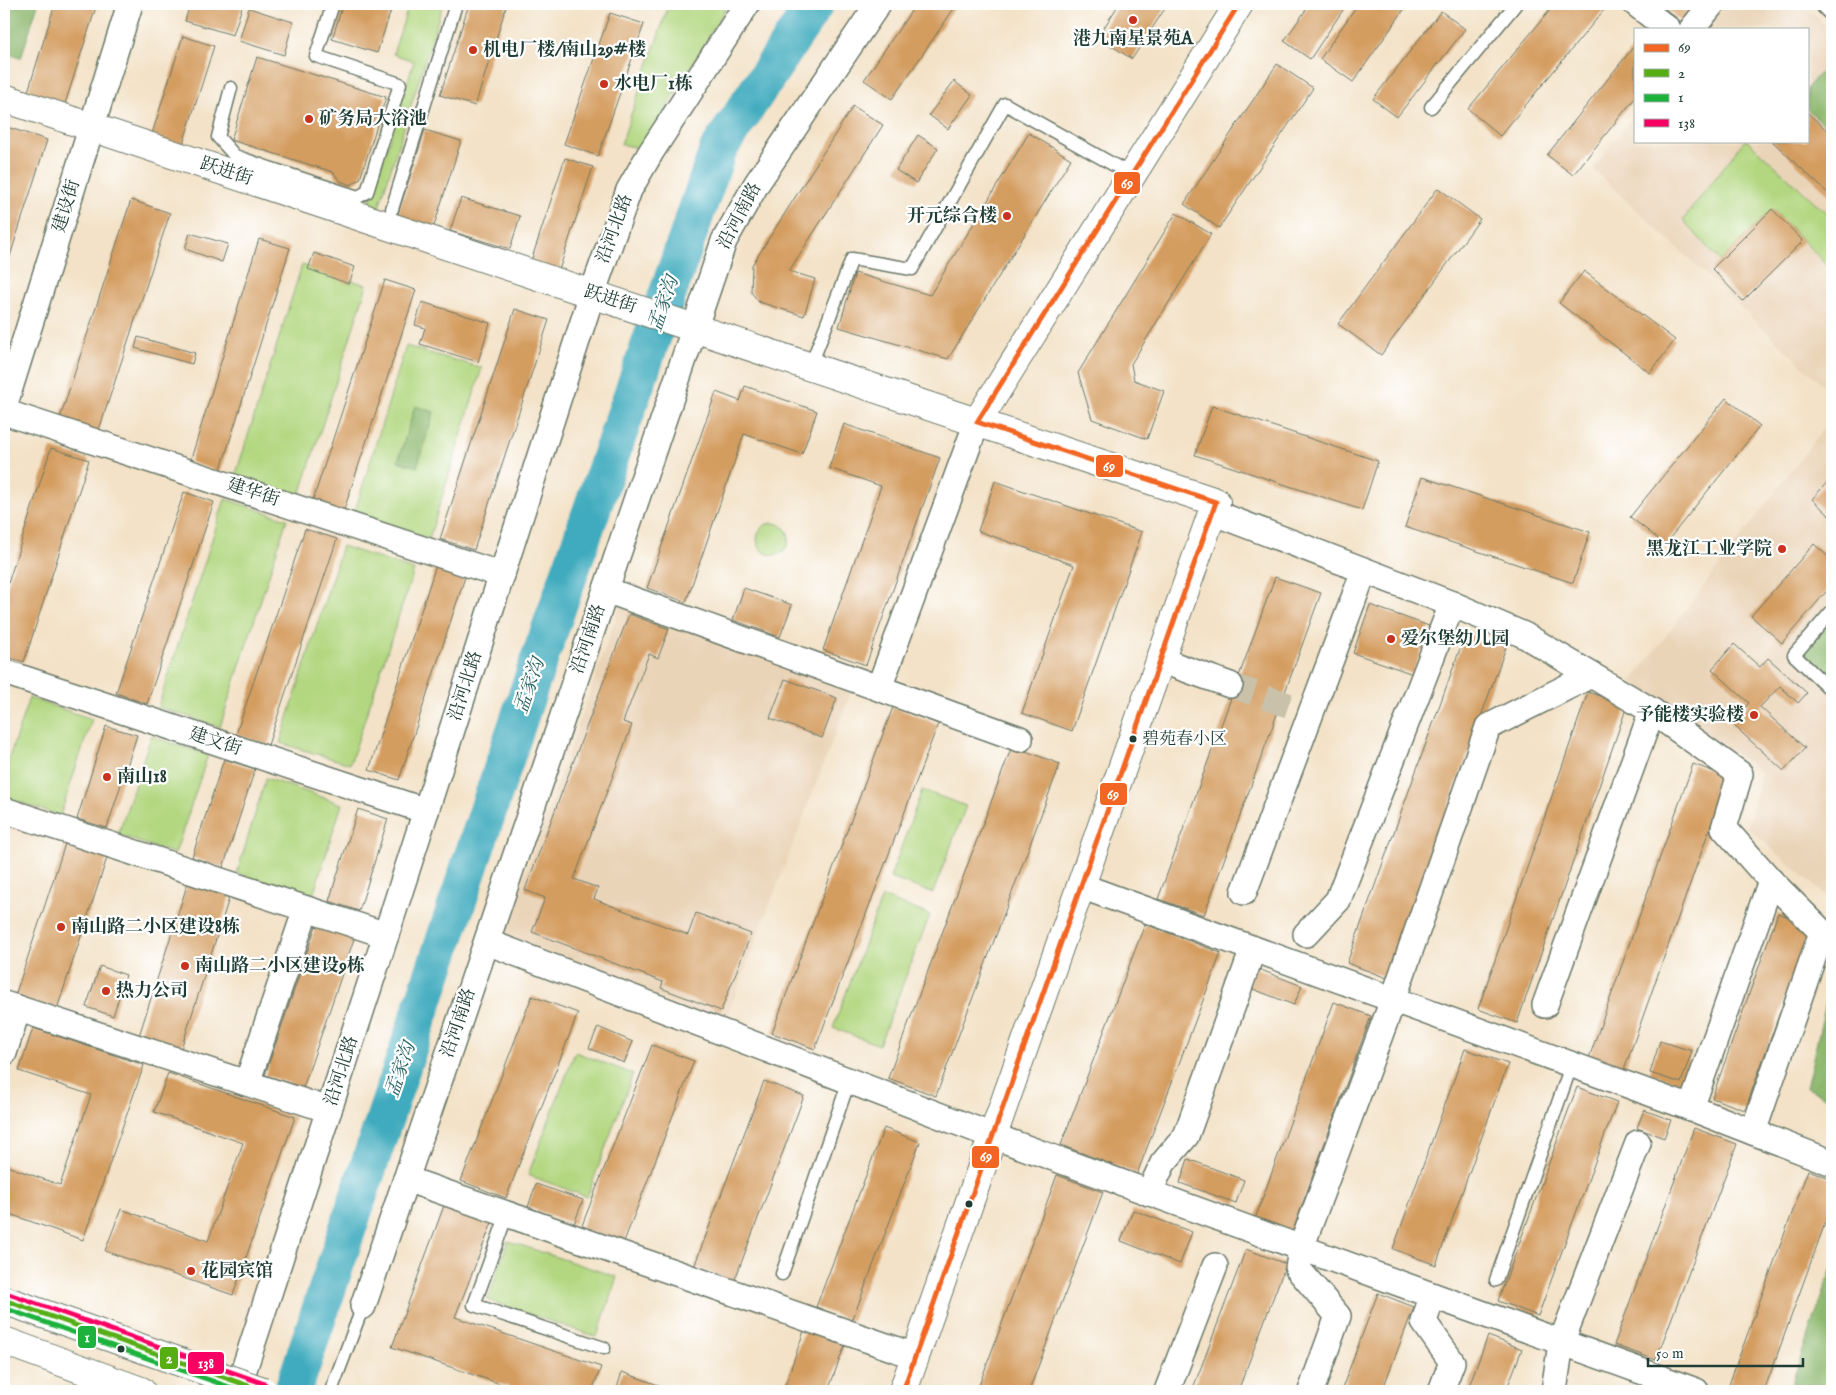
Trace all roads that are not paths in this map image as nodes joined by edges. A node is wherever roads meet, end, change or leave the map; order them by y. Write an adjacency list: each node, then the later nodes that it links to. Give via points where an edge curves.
1 (130, 4): 17 (street, 建设街)
2 (333, 4): 19 (lane, via 316,56 400,84 367,192 358,198)
3 (456, 4): 20 (lane)
4 (746, 4): 21 (street, 沿河北路, via 629,190)
5 (878, 4): 22 (street, 沿河南路, via 757,183 724,241)
6 (1239, 4): 18 (street)
7 (1516, 4): 16 (lane)
8 (1636, 4): 12 (street)
9 (1712, 4): 13 (street)
10 (1829, 4): 11 (street)
11 (1832, 6)
12 (1667, 28)
13 (1693, 28)
14 (231, 88): 19 (lane, via 218,137 235,156)
15 (4, 98): 17 (street, 跃进街)
16 (1431, 107)
17 (92, 128): 19 (street, 跃进街); 24 (street, 建设街)
18 (1132, 175): 23 (lane, via 1005,104 912,269 852,259); 26 (street)
19 (269, 178): 21 (street, 跃进街)
20 (392, 208)
21 (593, 295): 22 (street, 跃进街); 29 (street, 沿河北路)
22 (688, 326): 23 (street, 跃进街); 30 (street, 沿河南路)
23 (810, 367): 26 (street, 跃进街)
24 (4, 407)
25 (4, 412): 29 (street, 建华街)
26 (977, 422): 27 (street, 跃进街); 37 (street)
27 (1214, 507): 28 (street); 33 (street)
28 (1364, 571): 31 (street); 45 (street)
29 (502, 575): 42 (street, 沿河北路)
30 (606, 590): 37 (street); 49 (street, 沿河南路)
31 (1452, 604): 35 (street, via 1524,635); 47 (street, via 1338,900)
32 (1832, 611): 38 (lane, via 1794,655)
33 (1160, 660): 36 (street); 44 (street)
34 (4, 672): 42 (street, 建文街)
35 (1591, 675): 39 (street); 51 (street, via 1488,727)
36 (1230, 685)
37 (879, 688): 40 (street)
38 (1832, 691)
39 (1652, 711): 43 (street, via 1740,774 1724,828); 52 (street)
40 (1020, 739)
41 (4, 810): 46 (street)
42 (426, 811): 48 (street, 沿河北路)
43 (1771, 882): 58 (street); 60 (street, via 1822,932)
44 (1081, 886): 50 (street); 61 (street)
45 (1244, 892)
46 (306, 909): 48 (street); 57 (street)
47 (1306, 934)
48 (386, 935): 59 (street, 沿河北路)
49 (486, 942): 56 (street); 64 (street, 沿河南路)
50 (1252, 948): 51 (street); 65 (street, via 1186,1136 1163,1163)
51 (1393, 1000): 55 (street); 67 (street)
52 (1545, 1005)
53 (11, 1006): 54 (street); 57 (street)
54 (4, 1054)
55 (1572, 1066): 58 (street); 70 (lane)
56 (849, 1081): 61 (street); 69 (lane)
57 (246, 1083): 59 (street)
58 (1691, 1108): 60 (street)
59 (329, 1110): 78 (street, 沿河北路)
60 (1753, 1132): 63 (street)
61 (993, 1136): 65 (street); 77 (street)
62 (1638, 1143): 75 (street)
63 (1830, 1162)
64 (406, 1179): 66 (street); 73 (street, 沿河南路)
65 (1149, 1193): 67 (street)
66 (507, 1214): 76 (lane, via 474,1305); 77 (street)
67 (1301, 1248): 71 (street); 84 (street, via 1298,1269 1338,1316)
68 (1215, 1266): 83 (street)
69 (782, 1274)
70 (1496, 1280)
71 (1432, 1296): 75 (street); 85 (street, via 1424,1322 1452,1362)
72 (4, 1300): 78 (street)
73 (363, 1306): 81 (lane)
74 (4, 1341): 79 (street)
75 (1561, 1343): 86 (street); 87 (street)
76 (604, 1348)
77 (916, 1356): 82 (street)
78 (228, 1384): 80 (street, bridge)
79 (140, 1391)
80 (262, 1391)
81 (331, 1391)
82 (903, 1391)
83 (1167, 1391)
84 (1311, 1391)
85 (1442, 1391)
86 (1554, 1391)
87 (1696, 1391)

